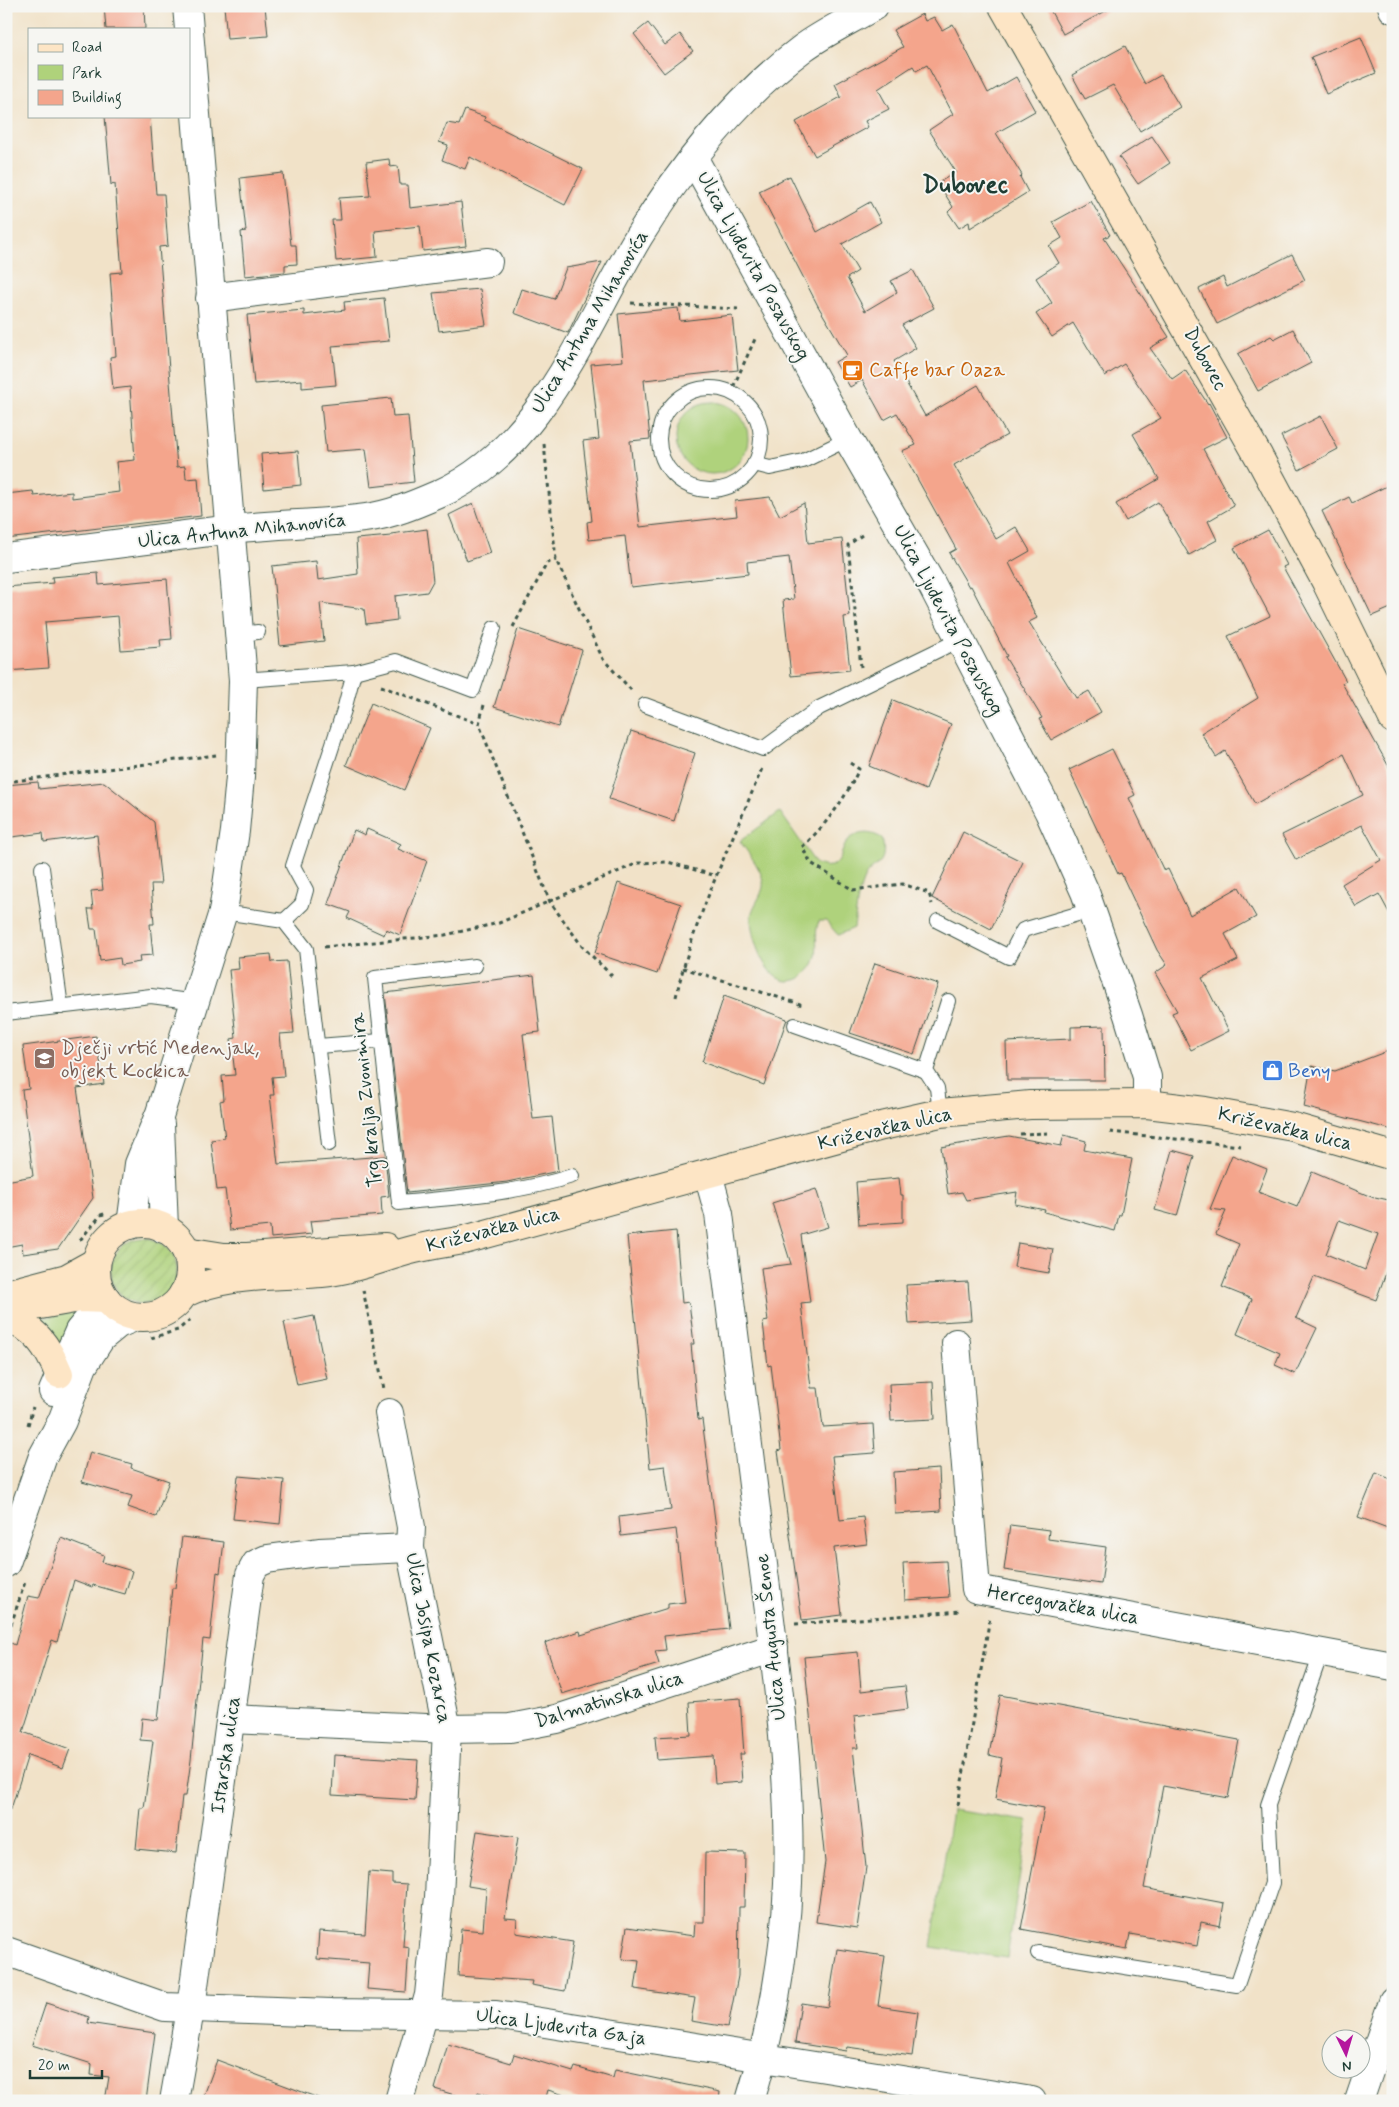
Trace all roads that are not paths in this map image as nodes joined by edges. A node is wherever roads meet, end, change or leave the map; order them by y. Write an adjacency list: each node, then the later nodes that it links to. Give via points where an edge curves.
1 (187, 6): 4 (street)
2 (874, 6): 6 (street, Ulica Antuna Mihanovića, via 805,46 772,73 730,113)
3 (1003, 6): 18 (main road, Dubovec, via 1259,457 1326,582)
4 (189, 28)
5 (190, 44): 8 (street)
6 (694, 159): 9 (street, Ulica Ljudevita Posavskog); 11 (street, Ulica Antuna Mihanovića, via 640,235 542,406 507,448 442,493 409,506 368,518)
7 (488, 262): 8 (street)
8 (210, 298): 11 (street)
9 (848, 439): 10 (lane, via 803,461 770,468); 14 (street, Ulica Ljudevita Posavskog, via 932,585)
10 (754, 464): 10 (lane, via 738,482 724,489 694,488 668,468 661,452 659,435 664,418 673,404 687,394 703,389 730,394 748,405 761,432 761,446)
11 (231, 529): 12 (street, Ulica Antuna Mihanovića); 16 (street, via 249,633)
12 (6, 558)
13 (494, 628): 15 (lane, via 473,690 396,661)
14 (959, 640): 17 (lane, via 819,708 763,750); 20 (street, Ulica Ljudevita Posavskog, via 1049,812)
15 (354, 672): 16 (lane); 22 (lane, via 293,866 306,890 302,904)
16 (243, 680): 21 (street, via 240,777)
17 (645, 705)
18 (1393, 719)
19 (42, 868): 27 (lane)
20 (1091, 910): 23 (lane, via 1023,930 1009,956); 33 (street, Ulica Ljudevita Posavskog, via 1147,1077)
21 (223, 912): 22 (lane); 26 (street)
22 (284, 921): 31 (lane, via 306,949)
23 (938, 921)
24 (475, 966): 30 (lane, Trg kralja Zvonimira, via 375,978)
25 (948, 1001): 32 (lane)
26 (196, 1002): 27 (lane, via 151,996); 34 (street)
27 (61, 1007): 28 (lane)
28 (6, 1013)
29 (794, 1025): 32 (lane)
30 (381, 1041): 31 (lane); 39 (lane, Trg kralja Zvonimira, via 398,1203 497,1193)
31 (318, 1046): 36 (lane)
32 (926, 1071): 35 (lane, via 937,1088)
33 (1147, 1104): 35 (main road, Križevačka ulica, via 1039,1105); 37 (main road, Križevačka ulica, via 1293,1128)
34 (160, 1113): 40 (street, via 139,1164); 41 (street)
35 (940, 1113): 38 (main road, Križevačka ulica)
36 (329, 1144)
37 (1393, 1156)
38 (708, 1174): 42 (main road, Križevačka ulica, via 464,1240); 57 (street, Ulica Augusta Šenoe, via 719,1214)
39 (572, 1176)
40 (131, 1225): 41 (main road, via 148,1224); 44 (main road, via 108,1238)
41 (164, 1229): 43 (main road, via 177,1238)
42 (414, 1249): 43 (main road, Križevačka ulica, via 372,1246 224,1257); 47 (main road, Križevačka ulica, via 331,1272 222,1280 200,1286)
43 (186, 1251): 47 (main road, via 190,1269 187,1286)
44 (96, 1262): 45 (main road, via 66,1278); 46 (main road, via 99,1288)
45 (6, 1294)
46 (106, 1300): 48 (main road, via 80,1298); 50 (main road); 52 (street, via 79,1331)
47 (189, 1305): 50 (main road, via 174,1305 149,1317)
48 (6, 1311)
49 (6, 1320): 52 (main road, via 31,1330 51,1354)
50 (138, 1328): 54 (street, via 118,1324 101,1338 74,1386 62,1421)
51 (956, 1344): 58 (street, Hercegovačka ulica, via 976,1589)
52 (59, 1374): 54 (street, via 46,1412)
53 (389, 1412): 55 (street, Ulica Josipa Kozarca, via 411,1527)
54 (43, 1456): 56 (street)
55 (410, 1548): 60 (street, Istarska ulica, via 284,1556 267,1558 256,1564 250,1575); 61 (street, Ulica Josipa Kozarca)
56 (6, 1563)
57 (772, 1637): 61 (street, Dalmatinska ulica, via 557,1719 510,1728); 67 (street, Ulica Augusta Šenoe, via 786,1788 788,1886)
58 (1321, 1653): 59 (street, Hercegovačka ulica); 63 (lane, via 1268,1805 1272,1883 1237,1985)
59 (1393, 1666)
60 (231, 1719): 61 (street, Dalmatinska ulica); 65 (street, Istarska ulica)
61 (447, 1729): 66 (street, Ulica Josipa Kozarca, via 439,1897 430,1995)
62 (6, 1951): 65 (street, Ulica Ljudevita Gaja, via 165,2007)
63 (1038, 1953)
64 (1393, 2001): 72 (street)
65 (191, 2008): 66 (street, Ulica Ljudevita Gaja); 68 (street, Istarska ulica)
66 (424, 2013): 67 (street, Ulica Ljudevita Gaja, via 496,2015); 69 (street, Ulica Josipa Kozarca)
67 (763, 2058): 70 (street, Ulica Augusta Šenoe); 71 (street, Ulica Ljudevita Gaja)
68 (174, 2101)
69 (399, 2101)
70 (750, 2101)
71 (1032, 2101)
72 (1359, 2101)

